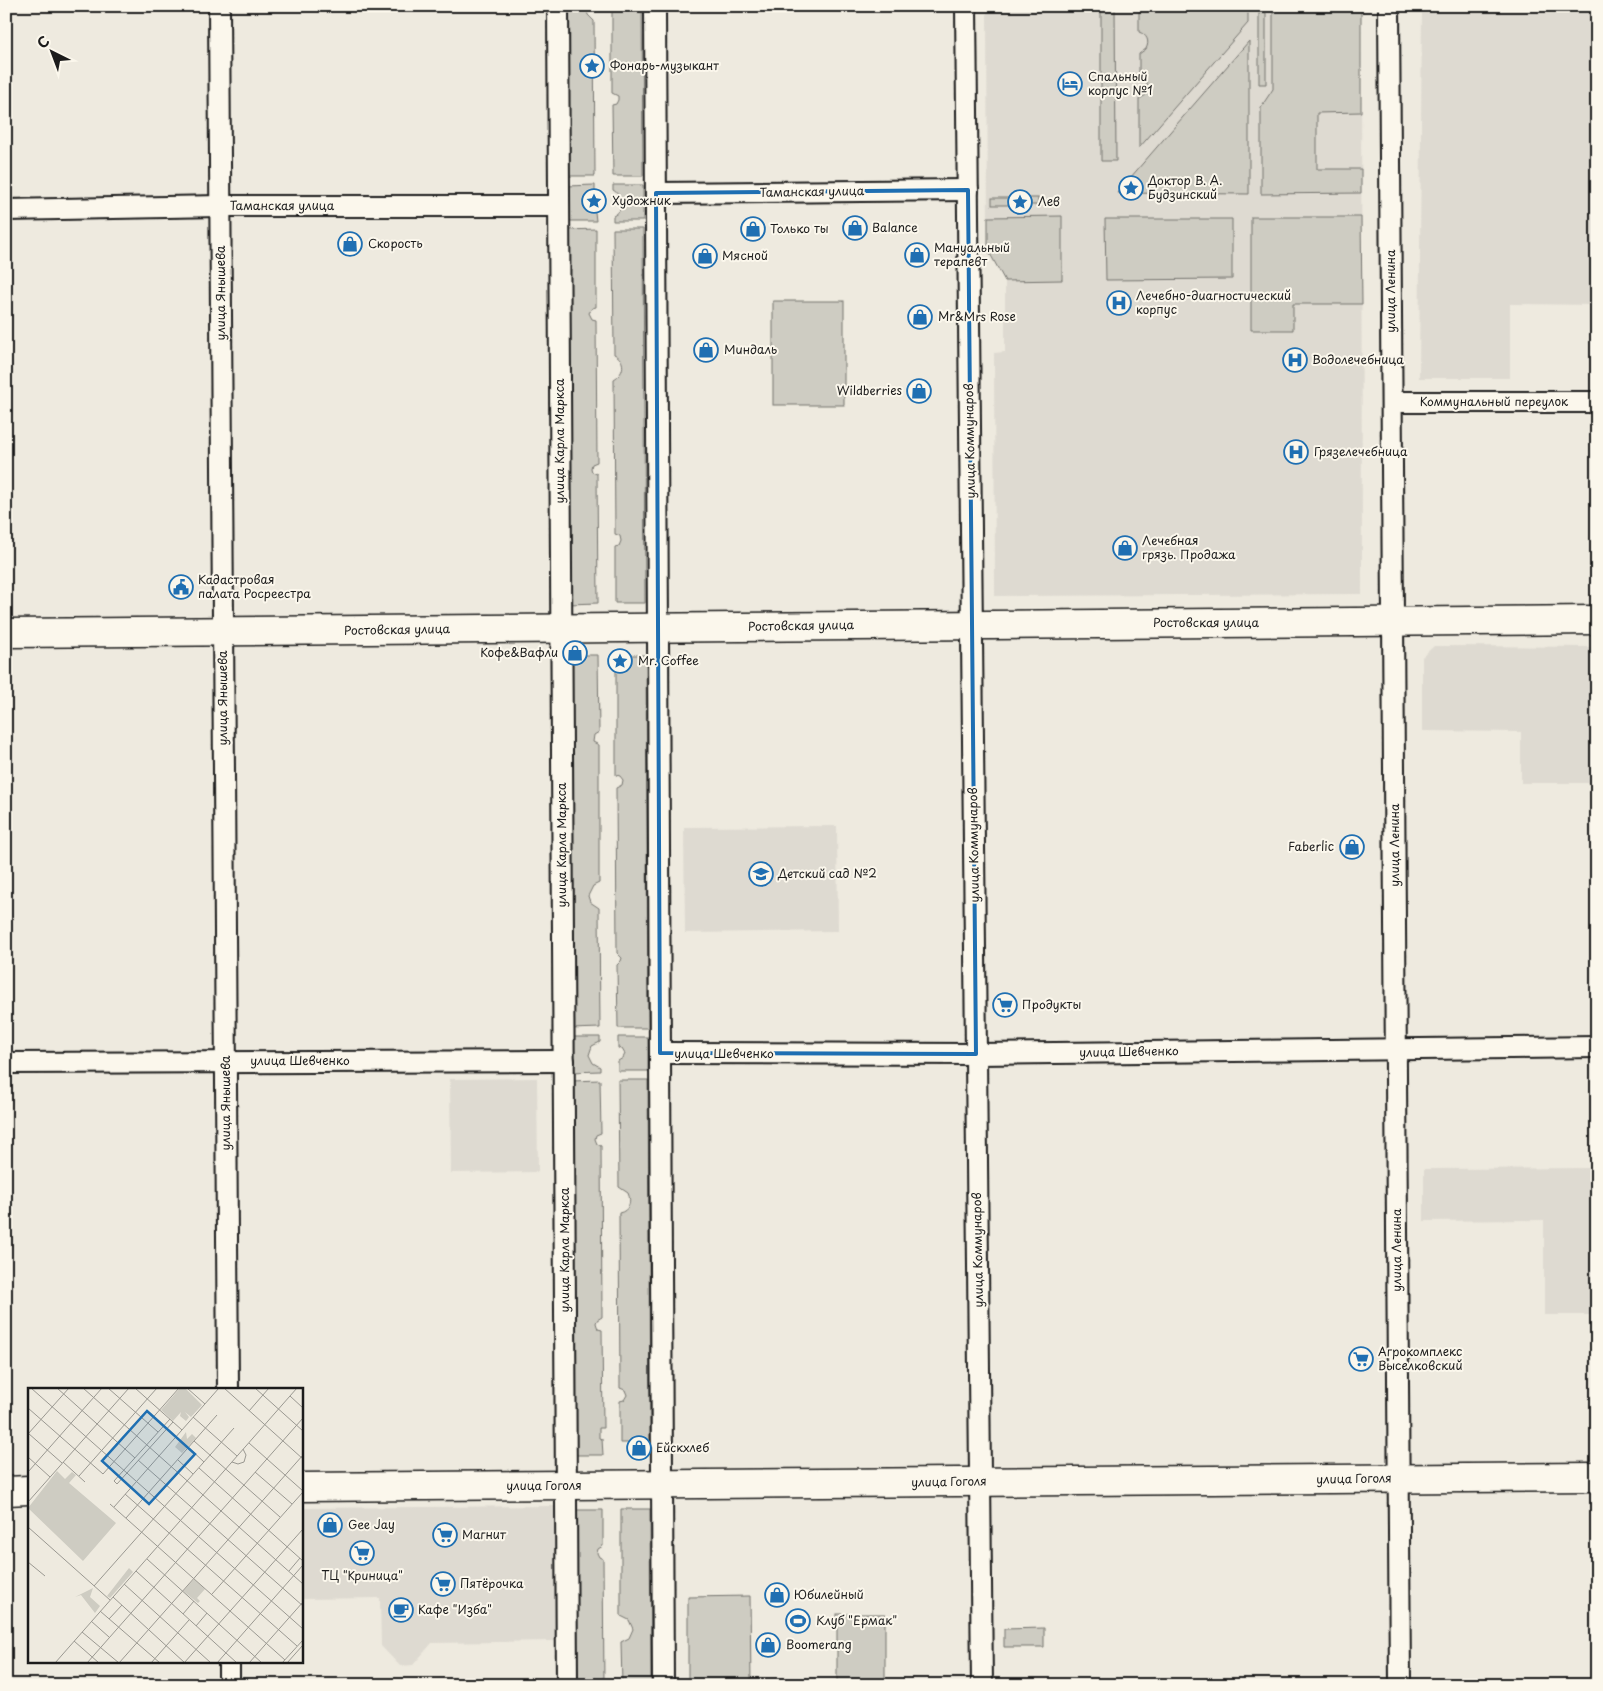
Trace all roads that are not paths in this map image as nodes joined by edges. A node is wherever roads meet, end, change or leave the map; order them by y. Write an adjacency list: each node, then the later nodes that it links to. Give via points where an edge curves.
1 (219, 6): 8 (street, улица Янышева)
2 (558, 6): 9 (street, улица Карла Маркса)
3 (656, 6): 7 (street)
4 (966, 6): 6 (street, улица Коммунаров)
5 (1389, 6): 11 (street, улица Ленина)
6 (968, 190): 7 (street, Таманская улица); 15 (street, улица Коммунаров)
7 (656, 193): 17 (street)
8 (220, 206): 9 (street, Таманская улица); 10 (street, Таманская улица); 18 (street, улица Янышева)
9 (559, 206): 16 (street, улица Карла Маркса)
10 (6, 210)
11 (1392, 402): 12 (street, Коммунальный переулок); 14 (street, улица Ленина)
12 (1597, 402)
13 (1597, 620): 14 (street, Ростовская улица)
14 (1393, 622): 15 (street, Ростовская улица); 21 (street, улица Ленина)
15 (972, 625): 17 (street, Ростовская улица); 23 (street, улица Коммунаров)
16 (561, 628): 17 (street, Ростовская улица); 18 (street, Ростовская улица); 25 (street, улица Карла Маркса)
17 (658, 628): 22 (street)
18 (223, 632): 19 (street, Ростовская улица); 24 (street, улица Янышева)
19 (6, 633)
20 (1597, 1047): 21 (street, улица Шевченко)
21 (1396, 1048): 23 (street, улица Шевченко); 29 (street, улица Ленина)
22 (660, 1053): 23 (street, улица Шевченко); 31 (street)
23 (976, 1054): 30 (street, улица Коммунаров)
24 (226, 1061): 25 (street, улица Шевченко); 26 (street, улица Шевченко); 27 (street, улица Янышева)
25 (564, 1061): 32 (street, улица Карла Маркса)
26 (6, 1063)
27 (228, 1388)
28 (1597, 1476): 29 (street, улица Гоголя)
29 (1398, 1478): 30 (street, улица Гоголя); 41 (street, улица Ленина)
30 (980, 1482): 31 (street, улица Гоголя); 40 (street, улица Коммунаров)
31 (662, 1485): 32 (street, улица Гоголя); 39 (street)
32 (566, 1486): 33 (street, улица Гоголя); 38 (street, улица Карла Маркса)
33 (302, 1488)
34 (28, 1490): 35 (street)
35 (6, 1491)
36 (228, 1664): 37 (street)
37 (229, 1685)
38 (567, 1685)
39 (663, 1685)
40 (982, 1685)
41 (1400, 1685)

